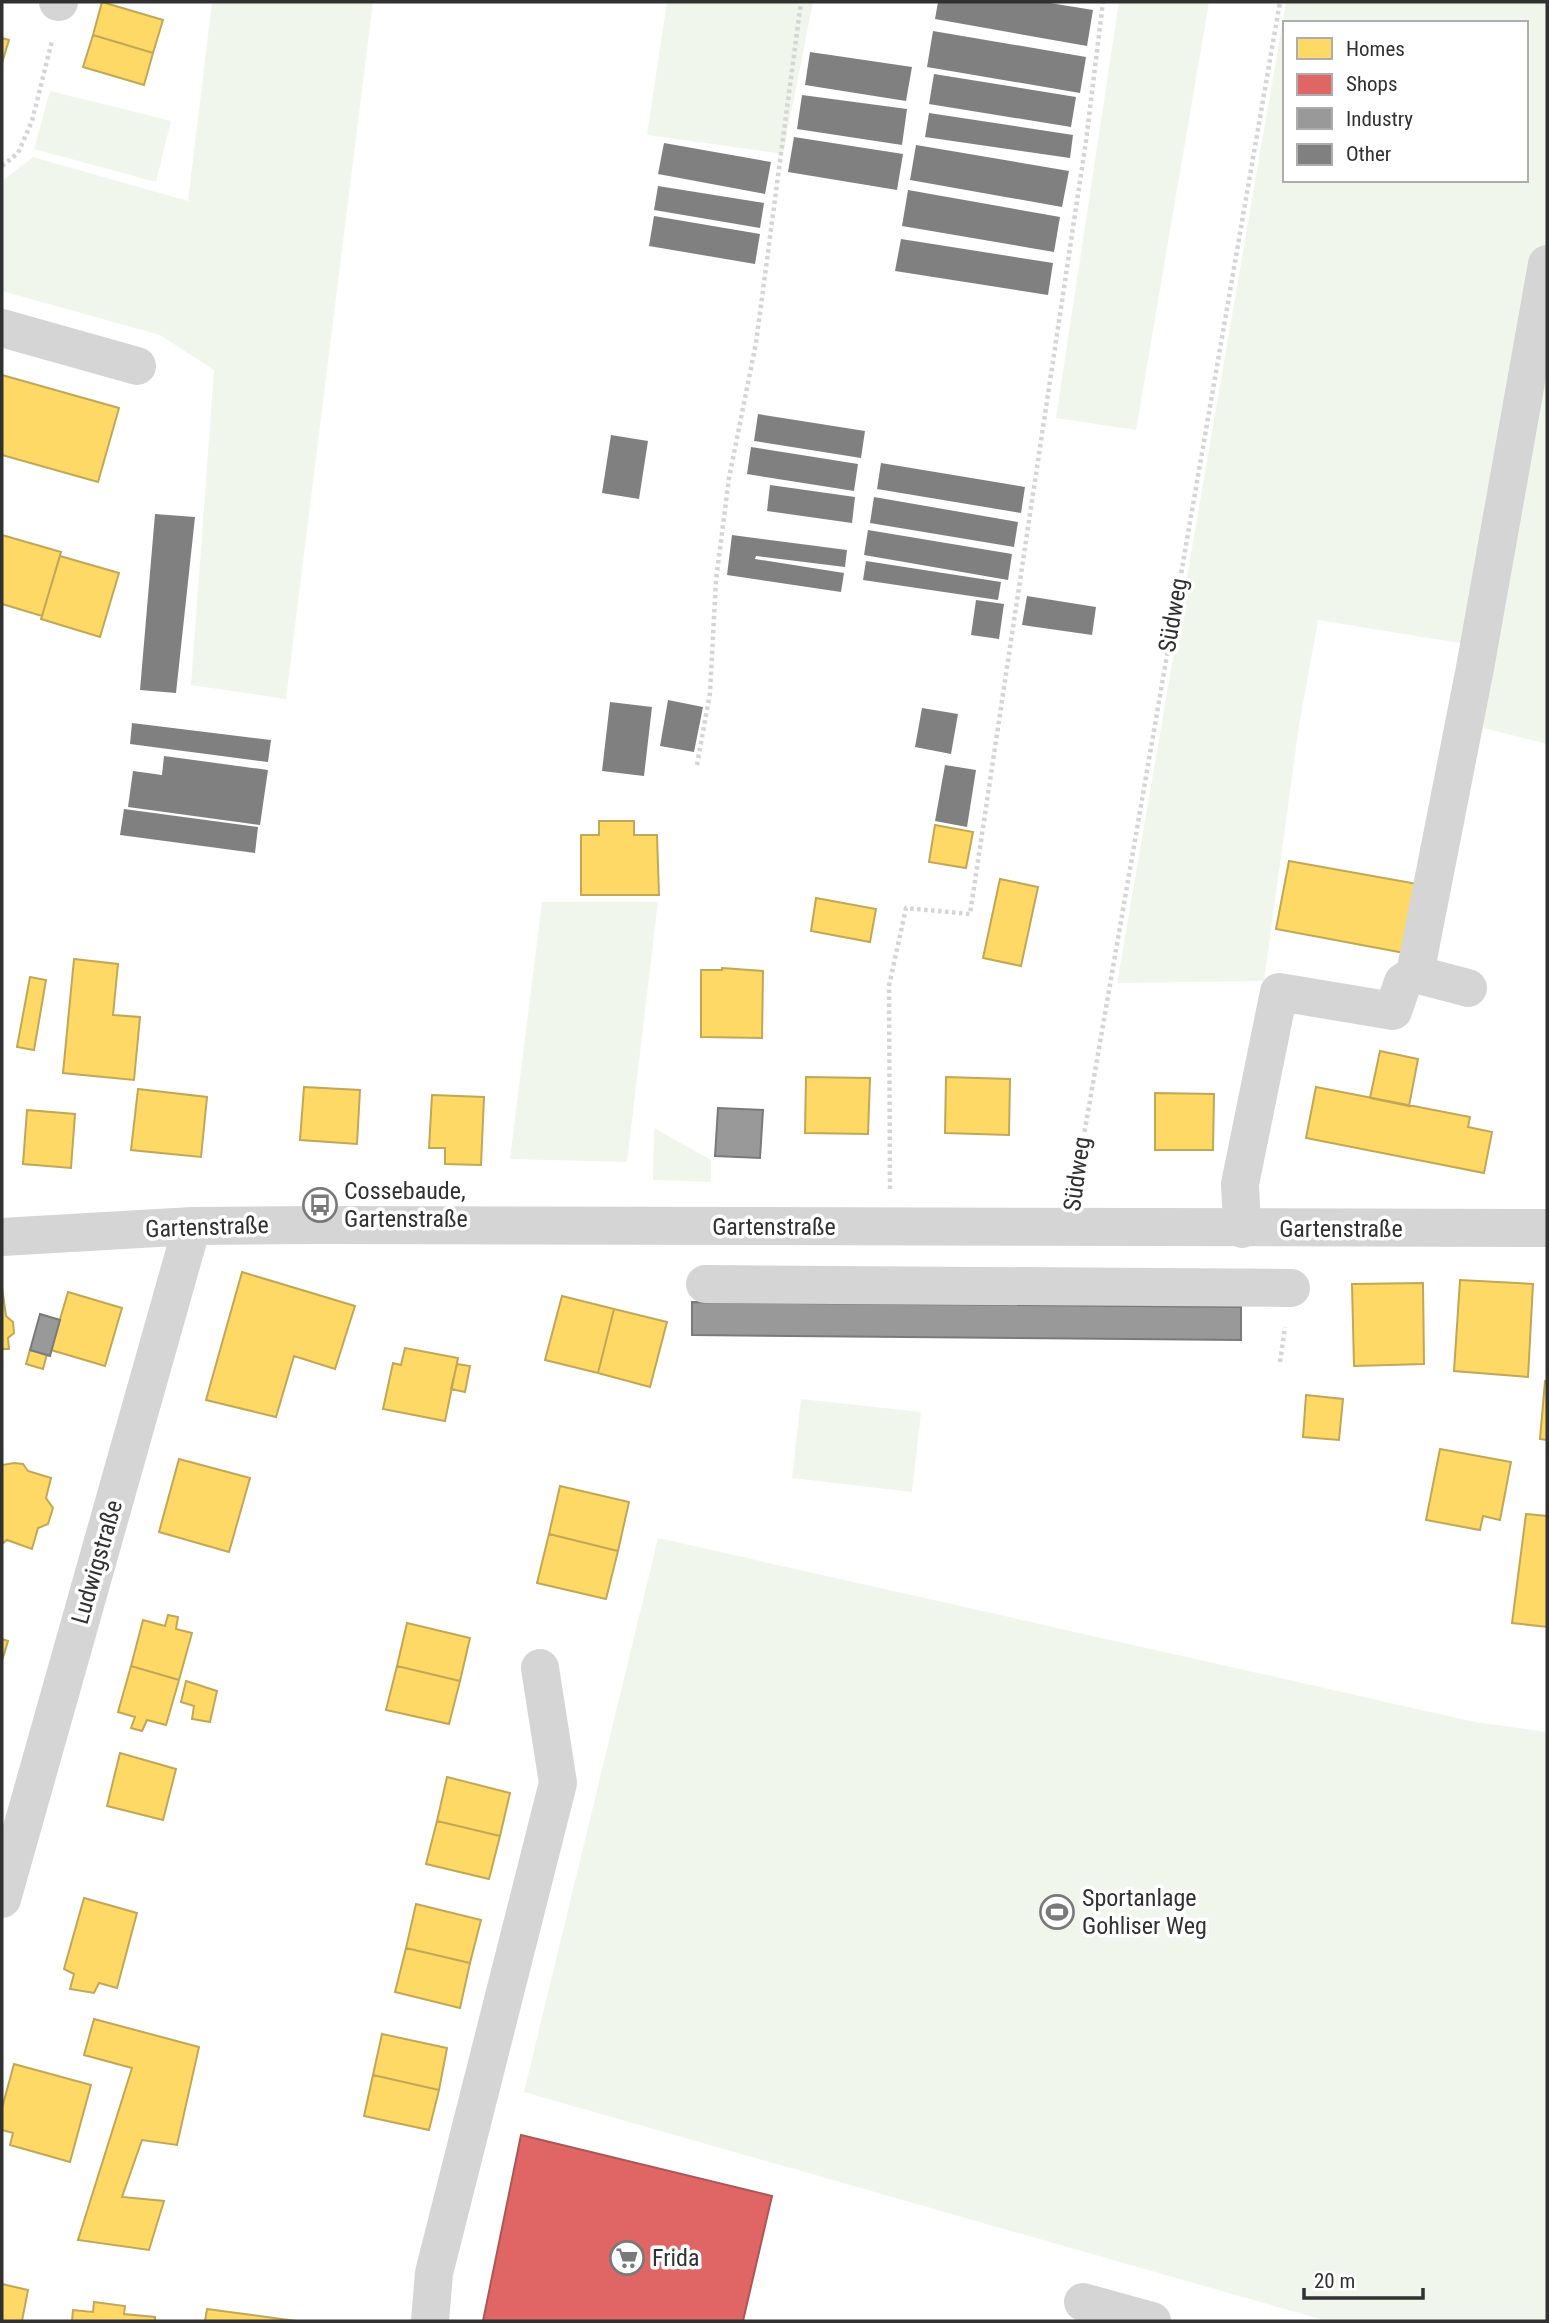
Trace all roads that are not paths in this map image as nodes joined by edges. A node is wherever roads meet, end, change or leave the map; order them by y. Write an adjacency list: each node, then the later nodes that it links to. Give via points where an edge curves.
1 (1547, 264): 4 (street)
2 (2, 328): 3 (street)
3 (138, 366)
4 (1415, 974): 5 (street); 8 (street, via 1403,982 1393,1011 1279,992 1240,1184)
5 (1468, 988)
6 (192, 1226): 8 (street, Gartenstraße); 9 (street, Gartenstraße); 13 (street, Ludwigstraße)
7 (1547, 1228): 8 (street, Gartenstraße)
8 (1242, 1229)
9 (2, 1237)
10 (705, 1284): 11 (street)
11 (1291, 1289)
12 (540, 1668): 15 (street, via 558,1783 434,2273)
13 (2, 1899)
14 (1083, 2302): 16 (street)
15 (430, 2321)
16 (1152, 2321)

